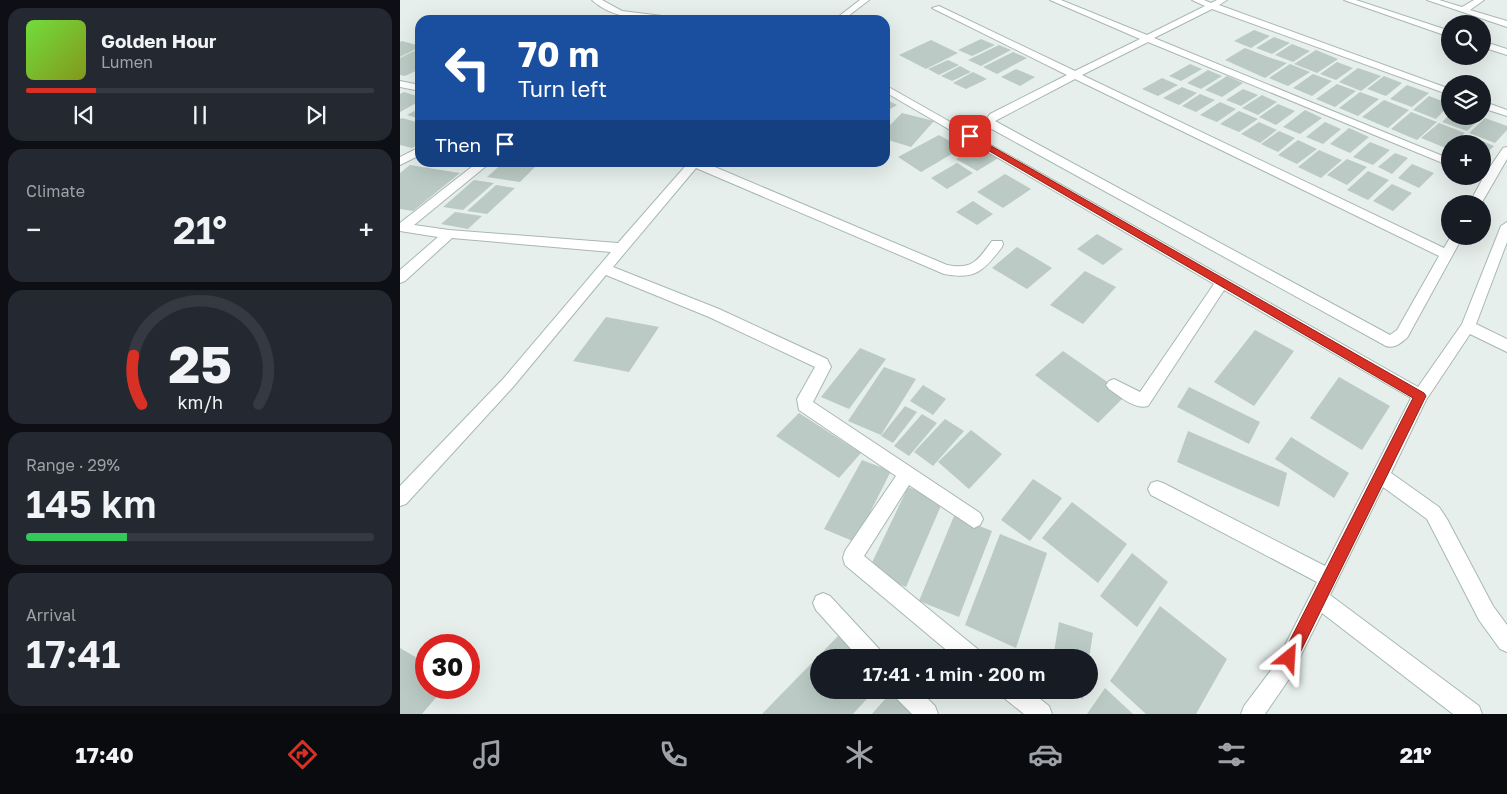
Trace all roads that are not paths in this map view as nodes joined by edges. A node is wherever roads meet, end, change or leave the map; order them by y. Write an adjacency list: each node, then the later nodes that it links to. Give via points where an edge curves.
1 (596, 0): 12 (street, via 620,13)
2 (866, 0): 13 (street)
3 (1054, 0): 16 (street)
4 (1196, 0): 9 (street)
5 (1223, 0): 9 (street)
6 (1348, 0): 15 (street)
7 (1431, 0): 11 (street)
8 (1480, 0): 11 (street)
9 (1211, 6): 16 (street); 22 (street)
10 (936, 8): 19 (street)
11 (1463, 10): 14 (street)
12 (634, 15)
13 (845, 15)
14 (1507, 24)
15 (1441, 31)
16 (1146, 39): 19 (street); 28 (street)
17 (1491, 47): 18 (street)
18 (1507, 52)
19 (1074, 76): 40 (street); 40 (street, via 994,116 990,121 1391,342 1402,334)
20 (400, 84): 21 (street)
21 (415, 87)
22 (1441, 89)
23 (890, 91): 43 (street)
24 (1491, 107): 25 (street)
25 (1507, 113)
26 (1507, 150): 33 (street)
27 (415, 153): 29 (street)
28 (1441, 159)
29 (400, 162)
30 (479, 167): 34 (street)
31 (692, 167): 39 (street)
32 (704, 167): 37 (street, via 944,269 970,272 981,266)
33 (1491, 170)
34 (401, 227): 36 (street)
35 (1506, 230): 44 (street)
36 (449, 234): 39 (street); 42 (street)
37 (997, 244)
38 (1452, 245): 40 (street)
39 (621, 248): 41 (street)
40 (1447, 255)
41 (603, 268): 48 (street, via 714,313 822,363 805,405); 51 (street, via 508,382)
42 (400, 278)
43 (1222, 282): 46 (street, via 1142,401); 47 (street)
44 (1468, 326): 45 (street); 47 (street)
45 (1507, 346)
46 (1114, 385)
47 (1420, 396): 49 (street)
48 (907, 474): 52 (street); 58 (street, via 852,558)
49 (1380, 476): 53 (street); 56 (street, via 1433,513 1486,613)
50 (1157, 489): 53 (street)
51 (400, 498)
52 (974, 519)
53 (1328, 578): 54 (street)
54 (1319, 599): 63 (street, via 1282,672); 64 (street)
55 (823, 603): 57 (street)
56 (1507, 642)
57 (866, 649)
58 (962, 649)
59 (913, 699): 61 (street)
60 (1023, 699): 62 (street)
61 (927, 714)
62 (1041, 714)
63 (1252, 714)
64 (1471, 714)

